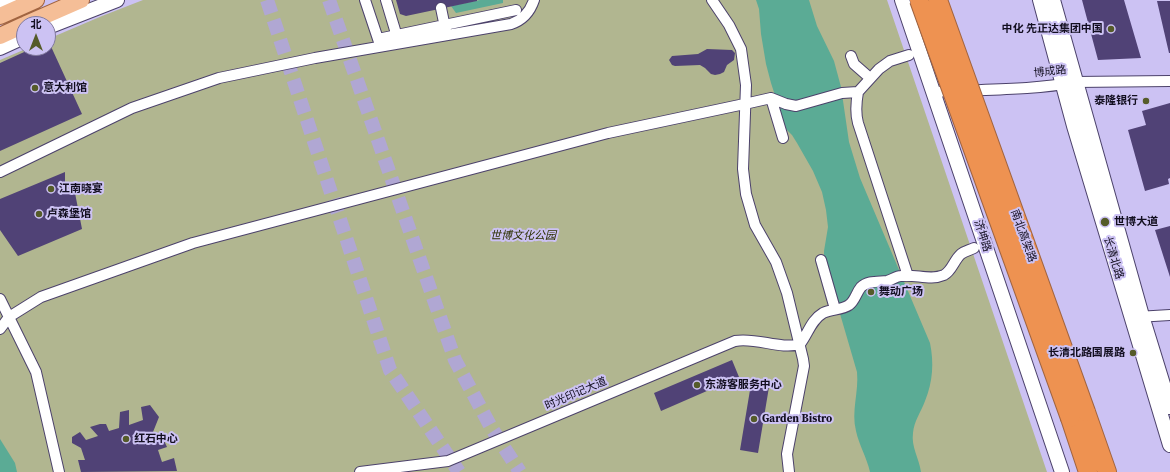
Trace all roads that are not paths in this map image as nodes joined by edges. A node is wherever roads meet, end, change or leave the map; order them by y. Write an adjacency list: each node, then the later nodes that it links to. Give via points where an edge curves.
1 (9, 0): 14 (main road)
2 (36, 0): 17 (main road)
3 (81, 0): 18 (main road)
4 (117, 0): 20 (main road)
5 (365, 0): 27 (street)
6 (386, 0): 25 (street)
7 (534, 0): 19 (street, via 531,8)
8 (712, 0): 37 (street, via 741,49 746,85)
9 (902, 0): 35 (main road, 济坤路)
10 (919, 0): 56 (highway, 南北高架路, bridge)
11 (938, 0): 57 (highway, 南北高架路, bridge)
12 (1040, 0): 33 (main road, 长清北路)
13 (1053, 0): 33 (main road, 长清北路, via 1068,52)
14 (0, 4)
15 (515, 5): 19 (street); 21 (street)
16 (441, 8): 21 (street)
17 (0, 16)
18 (44, 16)
19 (519, 21): 24 (street)
20 (56, 24)
21 (445, 25): 24 (street); 25 (street)
22 (16, 28): 23 (main road)
23 (0, 36)
24 (447, 36): 25 (street)
25 (398, 40): 27 (street)
26 (16, 41): 28 (main road)
27 (379, 43): 39 (street, via 219,78 132,108)
28 (0, 48)
29 (851, 56): 31 (street, via 854,64)
30 (909, 56): 31 (street, via 890,61)
31 (870, 78): 34 (street)
32 (1170, 81): 33 (street, 博成路)
33 (1069, 83): 35 (street, 博成路); 47 (main road, 长清北路)
34 (858, 92): 36 (street, via 796,106); 42 (street, via 858,123)
35 (933, 92): 55 (main road, 济坤路)
36 (771, 98): 37 (street); 38 (street)
37 (745, 104): 46 (street, via 608,133 193,243 40,297); 49 (street, via 743,169 746,194 755,225 776,262)
38 (783, 138)
39 (0, 172)
40 (974, 248): 42 (street, via 959,255 946,274 930,278)
41 (821, 260): 44 (street)
42 (908, 276): 44 (street, via 874,281 862,286 853,302)
43 (0, 299): 46 (street)
44 (835, 309): 49 (street, via 814,320)
45 (1170, 315): 47 (street)
46 (9, 316): 48 (street); 52 (street, via 36,372)
47 (1136, 317): 50 (main road, 长清北路); 51 (main road, 长清北路)
48 (0, 329)
49 (800, 344): 53 (street, 时光印记大道, via 788,346 751,340 735,341 448,460); 54 (street, via 804,366 787,454)
50 (1170, 407)
51 (1170, 445)
52 (59, 472)
53 (360, 472)
54 (789, 472)
55 (1062, 472)
56 (1088, 472)
57 (1107, 472)

